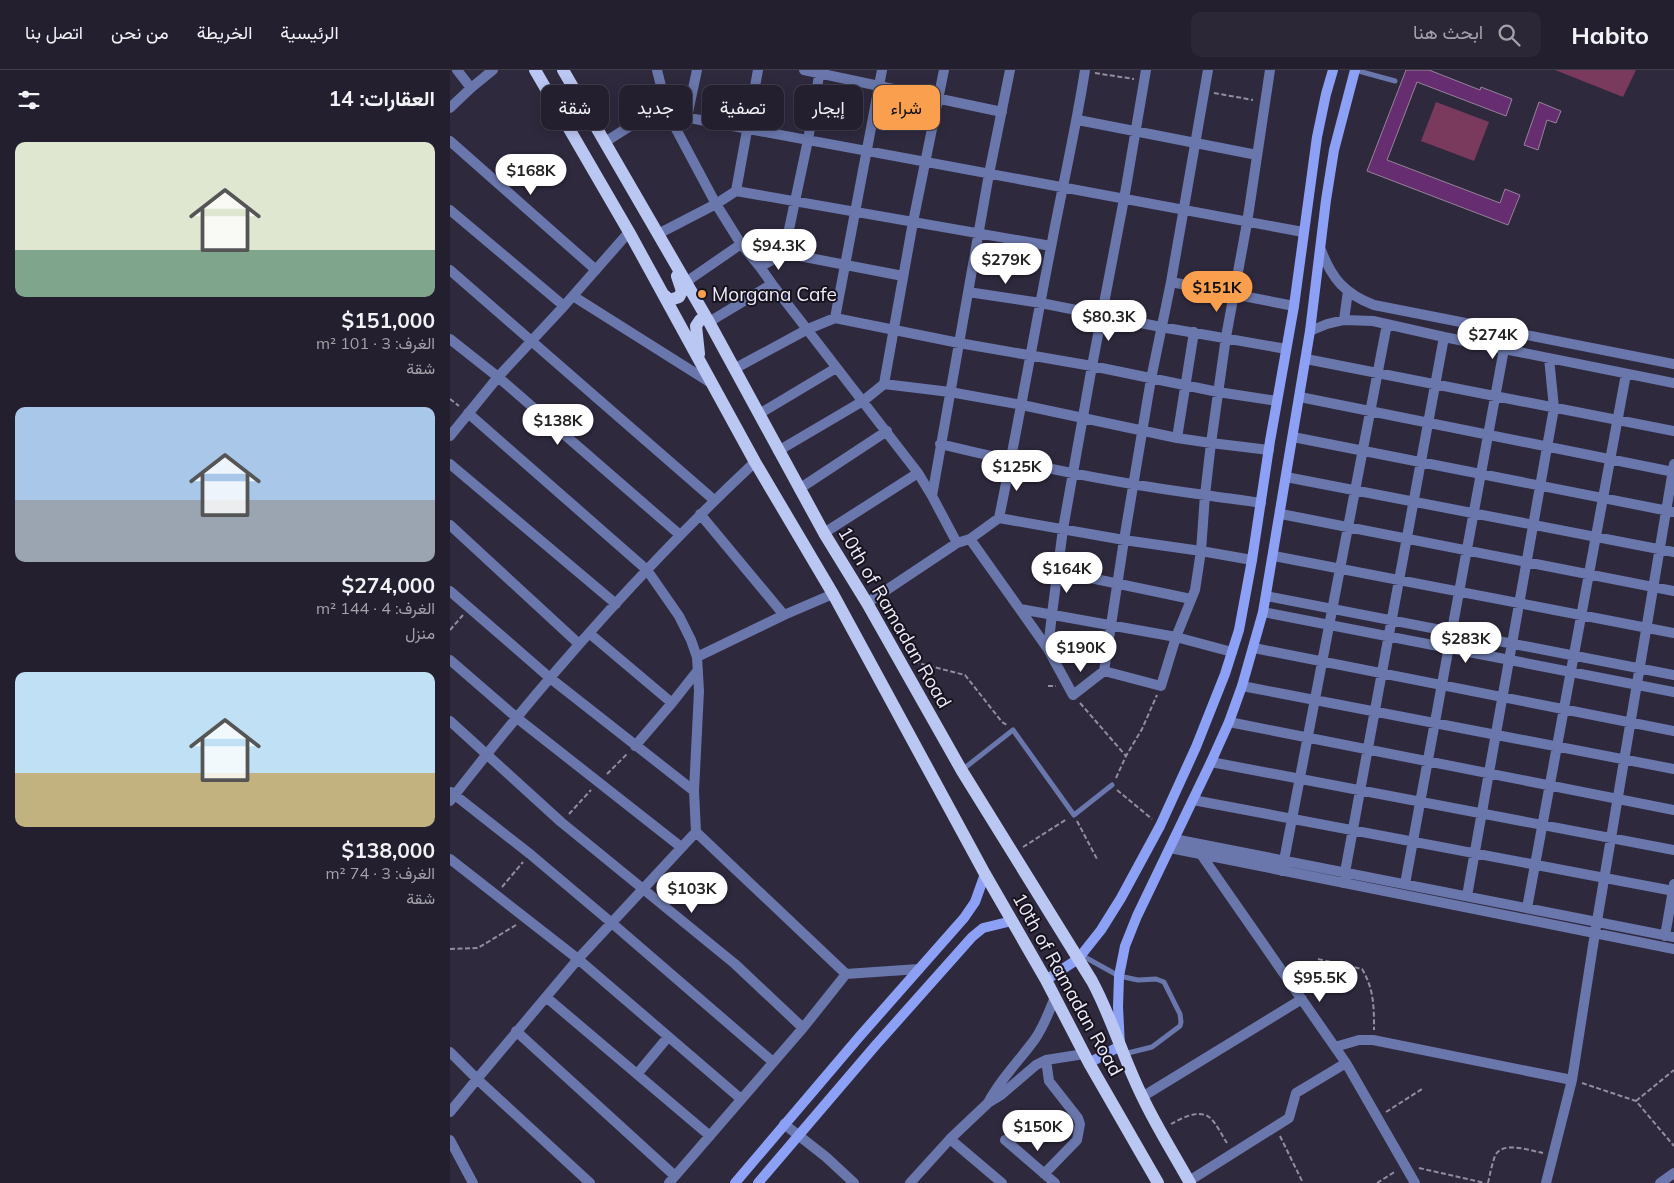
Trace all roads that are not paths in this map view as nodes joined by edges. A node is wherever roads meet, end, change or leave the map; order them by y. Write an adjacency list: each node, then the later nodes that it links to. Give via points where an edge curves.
1 (457, 70): 24 (street)
2 (493, 70): 24 (street)
3 (535, 70): 56 (main road, 10th of Ramadan Road)
4 (563, 70): 40 (main road, 10th of Ramadan Road)
5 (657, 70): 20 (street)
6 (697, 70): 26 (street)
7 (758, 70): 21 (street)
8 (804, 70): 17 (street)
9 (882, 70): 23 (street)
10 (944, 70): 25 (street)
11 (1010, 70): 29 (street)
12 (1083, 70): 31 (street)
13 (1208, 70): 41 (street)
14 (1270, 70): 43 (street)
15 (1333, 70): 57 (main road, via 1317,137)
16 (1354, 70): 19 (lane); 62 (main road, via 1334,150)
17 (820, 71): 22 (street); 38 (street)
18 (1145, 75): 37 (street)
19 (1395, 82)
20 (661, 85)
21 (755, 85)
22 (875, 85)
23 (879, 85)
24 (471, 88): 28 (street)
25 (940, 89)
26 (692, 91)
27 (940, 98): 29 (street)
28 (450, 108)
29 (1002, 112): 45 (street)
30 (873, 116): 42 (street)
31 (1078, 120): 37 (street); 46 (street)
32 (624, 130): 40 (street)
33 (677, 130): 50 (street)
34 (748, 130): 47 (street)
35 (753, 130): 38 (street)
36 (932, 130): 44 (street)
37 (1135, 131): 41 (street); 48 (street)
38 (808, 140): 42 (street); 49 (street)
39 (450, 141): 68 (street)
40 (605, 142): 58 (main road, 10th of Ramadan Road)
41 (1195, 143): 43 (street); 52 (street)
42 (866, 151): 44 (street); 53 (street)
43 (1257, 155): 55 (street)
44 (925, 162): 45 (street); 54 (street)
45 (989, 174): 46 (street); 59 (street)
46 (1062, 187): 48 (street); 61 (street)
47 (736, 191): 49 (street); 50 (street)
48 (1124, 199): 52 (street); 81 (street)
49 (795, 201): 53 (street); 63 (street)
50 (716, 204): 58 (street); 60 (street)
51 (450, 210): 79 (street)
52 (1183, 210): 55 (street); 71 (street)
53 (854, 212): 54 (street); 65 (street)
54 (913, 222): 59 (street); 69 (street)
55 (1247, 223): 57 (street); 76 (street)
56 (629, 232): 68 (street); 75 (main road, 10th of Ramadan Road)
57 (1303, 232): 80 (main road)
58 (658, 234): 64 (main road, 10th of Ramadan Road)
59 (979, 234): 61 (street); 73 (street)
60 (742, 244): 66 (street); 70 (street)
61 (1051, 246): 78 (street)
62 (1321, 250): 74 (street, via 1331,273); 89 (main road)
63 (784, 253): 65 (street); 66 (street)
64 (673, 260): 70 (main road, 10th of Ramadan Road); 75 (main road, via 682,291 673,300)
65 (845, 265): 69 (street); 82 (street)
66 (760, 267): 72 (street)
67 (450, 270): 94 (street)
68 (596, 270): 77 (street)
69 (903, 276): 88 (street)
70 (686, 282): 83 (main road, 10th of Ramadan Road)
71 (1171, 282): 76 (street); 86 (street)
72 (772, 284): 83 (street); 87 (street)
73 (968, 292): 78 (street); 95 (street)
74 (1348, 292): 84 (street); 102 (street, via 1374,305)
75 (663, 294): 101 (main road, 10th of Ramadan Road)
76 (1234, 294): 80 (street); 92 (street)
77 (573, 296): 79 (street); 110 (street)
78 (1041, 303): 81 (street); 98 (street)
79 (564, 306): 94 (street)
80 (1294, 306): 96 (main road)
81 (1102, 314): 86 (street); 103 (street)
82 (835, 318): 87 (street); 88 (street)
83 (707, 320): 101 (main road, via 697,322 695,329); 105 (main road, 10th of Ramadan Road)
84 (1344, 320): 85 (street); 89 (street)
85 (1387, 324): 91 (street); 106 (street)
86 (1162, 327): 90 (street); 109 (street)
87 (808, 329): 104 (street); 105 (street)
88 (892, 330): 95 (street); 111 (street)
89 (1310, 331): 100 (main road)
90 (1194, 332): 92 (street); 114 (street)
91 (1444, 337): 97 (street); 113 (street)
92 (1226, 338): 96 (street); 116 (street)
93 (450, 339): 108 (street)
94 (532, 342): 108 (street); 159 (street)
95 (959, 343): 98 (street); 115 (street)
96 (1286, 349): 120 (main road)
97 (1504, 349): 99 (street); 117 (street)
98 (1031, 355): 103 (street); 121 (street)
99 (1549, 358): 107 (street); 122 (street)
100 (1306, 360): 106 (street); 118 (main road)
101 (700, 362): 110 (main road, 10th of Ramadan Road)
102 (1674, 364)
103 (1092, 366): 109 (street); 126 (street)
104 (836, 368): 119 (street); 125 (street)
105 (734, 369): 125 (main road, 10th of Ramadan Road)
106 (1378, 374): 113 (street); 123 (street)
107 (1626, 374): 112 (street); 127 (street)
108 (498, 378): 124 (street); 172 (street)
109 (1151, 379): 114 (street); 130 (street)
110 (711, 383): 144 (main road, 10th of Ramadan Road)
111 (884, 384): 115 (street); 119 (street)
112 (1674, 384)
113 (1436, 385): 117 (street); 128 (street)
114 (1184, 386): 116 (street); 135 (street)
115 (950, 392): 121 (street); 137 (street)
116 (1218, 392): 120 (street); 136 (street)
117 (1496, 396): 122 (street); 132 (street)
118 (1300, 397): 123 (street); 134 (main road)
119 (863, 401): 129 (street); 139 (street)
120 (1277, 401): 140 (main road)
121 (1022, 405): 126 (street); 143 (street)
122 (1554, 408): 127 (street); 138 (street)
123 (1371, 411): 128 (street); 141 (street)
124 (468, 413): 133 (street); 186 (street)
125 (759, 414): 139 (main road, 10th of Ramadan Road)
126 (1083, 419): 130 (street); 148 (street)
127 (1617, 420): 131 (street); 142 (street)
128 (1429, 423): 132 (street); 145 (street)
129 (887, 431): 149 (street); 154 (street)
130 (1143, 431): 135 (street); 152 (street)
131 (1674, 431)
132 (1488, 435): 138 (street); 150 (street)
133 (450, 436)
134 (1293, 437): 141 (street); 151 (main road)
135 (1177, 438): 136 (street)
136 (1211, 443): 140 (street); 156 (street)
137 (940, 444): 143 (street); 157 (street)
138 (1547, 447): 142 (street); 153 (street)
139 (778, 450): 154 (main road, 10th of Ramadan Road)
140 (1269, 450): 160 (main road)
141 (1363, 451): 145 (street); 155 (street)
142 (1610, 459): 147 (street); 158 (street)
143 (1011, 461): 148 (street); 166 (street)
144 (755, 462): 159 (street); 195 (main road, 10th of Ramadan Road)
145 (1422, 462): 150 (street); 161 (street)
146 (450, 464): 199 (street)
147 (1674, 469): 162 (street)
148 (1073, 472): 152 (street); 170 (street)
149 (918, 473): 157 (street); 171 (street)
150 (1481, 474): 153 (street); 165 (street)
151 (1286, 477): 155 (street); 164 (main road)
152 (1134, 483): 156 (street); 176 (street)
153 (1540, 485): 158 (street); 168 (street)
154 (799, 489): 171 (main road, 10th of Ramadan Road)
155 (1356, 490): 161 (street); 169 (street)
156 (1205, 495): 160 (street); 179 (street)
157 (932, 496): 177 (street)
158 (1603, 498): 162 (street); 173 (street)
159 (714, 500): 163 (street)
160 (1262, 502): 183 (main road)
161 (1414, 502): 165 (street); 175 (street)
162 (1670, 511): 178 (street)
163 (700, 514): 172 (street); 205 (street)
164 (1280, 514): 169 (street); 182 (main road)
165 (1474, 514): 168 (street); 180 (street)
166 (999, 518): 170 (street); 174 (street)
167 (450, 525): 217 (street)
168 (1533, 525): 173 (street); 184 (street)
169 (1348, 528): 175 (street); 185 (street)
170 (1063, 529): 176 (street); 187 (street)
171 (824, 533): 198 (main road, 10th of Ramadan Road)
172 (680, 535): 186 (street)
173 (1596, 537): 178 (street); 188 (street)
174 (970, 539): 177 (street); 202 (street)
175 (1408, 539): 180 (street); 189 (street)
176 (1124, 540): 179 (street); 190 (street)
177 (957, 543): 198 (street)
178 (1660, 549): 181 (street); 191 (street)
179 (1201, 551): 183 (street); 197 (street)
180 (1467, 551): 184 (street); 194 (street)
181 (1674, 552)
182 (1274, 556): 185 (street); 196 (main road)
183 (1252, 560): 221 (main road)
184 (1526, 562): 188 (street); 200 (street)
185 (1340, 569): 189 (street); 201 (street)
186 (647, 570): 199 (street); 223 (street, via 679,616)
187 (1057, 572): 190 (street); 204 (street)
188 (1589, 574): 191 (street); 206 (street)
189 (1400, 581): 194 (street); 207 (street)
190 (1117, 584): 197 (street); 209 (street)
191 (1653, 587): 193 (street); 210 (street)
192 (450, 591): 233 (street)
193 (1674, 591)
194 (1459, 592): 200 (street); 211 (street)
195 (833, 594): 205 (street); 287 (main road, 10th of Ramadan Road)
196 (1266, 596): 201 (street); 203 (main road)
197 (1191, 599): 215 (street)
198 (867, 603): 259 (main road, 10th of Ramadan Road)
199 (616, 604): 212 (street)
200 (1519, 604): 206 (street); 216 (street)
201 (1333, 608): 207 (street); 208 (street)
202 (1020, 609): 204 (street); 220 (street)
203 (1263, 612): 208 (street); 218 (main road)
204 (1052, 614): 209 (street); 220 (street)
205 (784, 615): 223 (street)
206 (1581, 615): 210 (street); 222 (street)
207 (1393, 620): 211 (street); 214 (street)
208 (1330, 624): 214 (street); 226 (street)
209 (1111, 625): 215 (street); 229 (street)
210 (1646, 628): 213 (street); 227 (street)
211 (1452, 632): 216 (street); 219 (street)
212 (589, 633): 217 (street); 240 (street)
213 (1674, 633)
214 (1390, 636): 219 (street); 232 (street)
215 (1176, 637): 221 (street); 229 (street, via 1161,686)
216 (1512, 643): 222 (street); 225 (street)
217 (579, 644): 233 (street)
218 (1254, 648): 226 (street); 235 (main road)
219 (1449, 648): 225 (street); 236 (street)
220 (1048, 649): 229 (street, via 1074,695)
221 (1232, 652): 301 (main road, via 1196,747 1160,826 1121,898)
222 (1574, 655): 227 (street); 230 (street)
223 (697, 657): 228 (street)
224 (450, 660): 243 (street)
225 (1509, 660): 230 (street); 238 (street)
226 (1322, 663): 232 (street); 239 (street)
227 (1640, 668): 231 (street); 234 (street)
228 (698, 670): 240 (street); 264 (street)
229 (1104, 671)
230 (1571, 672): 234 (street); 241 (street)
231 (1674, 674)
232 (1383, 675): 236 (street); 242 (street)
233 (550, 678): 243 (street); 251 (street)
234 (1637, 684): 237 (street); 247 (street)
235 (1242, 686): 239 (street); 245 (main road)
236 (1442, 686): 238 (street); 246 (street)
237 (1674, 692)
238 (1502, 698): 241 (street); 249 (street)
239 (1315, 700): 242 (street); 250 (street)
240 (672, 703): 251 (street)
241 (1564, 710): 247 (street); 252 (street)
242 (1376, 712): 246 (street); 253 (street)
243 (517, 718): 254 (street); 280 (street)
244 (450, 721): 254 (street)
245 (1229, 722): 250 (street); 256 (main road)
246 (1435, 723): 249 (street); 257 (street)
247 (1630, 723): 248 (street); 255 (street)
248 (1674, 731)
249 (1496, 735): 252 (street); 260 (street)
250 (1307, 739): 253 (street); 261 (street)
251 (635, 746): 264 (street)
252 (1557, 747): 255 (street); 263 (street)
253 (1369, 751): 257 (street); 265 (street)
254 (488, 755): 266 (street); 292 (street)
255 (1624, 760): 258 (street); 267 (street)
256 (1212, 762): 261 (street); 268 (main road)
257 (1428, 762): 260 (street); 269 (street)
258 (1674, 769)
259 (962, 771): 262 (lane, via 1013,730 1074,815); 301 (main road, 10th of Ramadan Road)
260 (1489, 774): 263 (street); 271 (street)
261 (1300, 779): 265 (street); 272 (street)
262 (1112, 786)
263 (1550, 786): 267 (street); 273 (street)
264 (694, 791): 275 (street)
265 (1361, 791): 269 (street); 274 (street)
266 (452, 796): 297 (street, via 530,854)
267 (1618, 799): 270 (street); 276 (street)
268 (1193, 800): 272 (street); 279 (main road)
269 (1420, 802): 271 (street); 278 (street)
270 (1674, 810)
271 (1482, 814): 273 (street); 282 (street)
272 (1292, 819): 274 (street); 285 (street)
273 (1542, 825): 276 (street); 286 (street)
274 (1354, 830): 278 (street); 288 (street)
275 (696, 832): 280 (street); 304 (street)
276 (1611, 838): 281 (street); 289 (street)
277 (1193, 842): 279 (street); 283 (street); 285 (street)
278 (1413, 842): 282 (street); 290 (street)
279 (1172, 843): 283 (street); 305 (main road, via 1134,923)
280 (681, 847): 292 (street)
281 (1674, 850)
282 (1475, 853): 286 (street); 293 (street)
283 (1201, 854): 285 (street); 309 (street)
284 (450, 859): 302 (street)
285 (1283, 865): 288 (street)
286 (1535, 865): 289 (street); 294 (street)
287 (985, 874): 295 (main road, 10th of Ramadan Road); 303 (main road, via 975,902 964,918)
288 (1344, 878): 290 (street); 298 (street)
289 (1604, 878): 291 (street); 296 (street)
290 (1405, 884): 293 (street)
291 (1674, 889): 299 (street)
292 (642, 890): 297 (street); 310 (street, via 735,964)
293 (1467, 896): 294 (street)
294 (1527, 908): 296 (street)
295 (1012, 921): 306 (main road, 10th of Ramadan Road); 328 (main road, via 983,928 972,937)
296 (1597, 922): 298 (street); 299 (street)
297 (613, 924): 302 (street); 318 (street)
298 (1595, 933): 300 (street); 322 (street)
299 (1670, 936)
300 (1674, 949)
301 (1080, 957): 305 (lane); 306 (main road); 314 (main road, 10th of Ramadan Road, via 1107,1010)
302 (578, 960): 307 (street); 312 (street)
303 (919, 969): 304 (street); 327 (main road)
304 (846, 974): 310 (street)
305 (1119, 976): 314 (main road); 314 (lane, via 1164,982 1182,1018 1177,1030 1152,1047)
306 (1046, 980): 308 (main road, 10th of Ramadan Road)
307 (546, 997): 311 (street); 320 (street)
308 (1055, 997): 316 (main road, 10th of Ramadan Road); 325 (street, via 1038,1034)
309 (1302, 999): 313 (street); 323 (street)
310 (803, 1028): 318 (street)
311 (516, 1031): 321 (street); 335 (street)
312 (668, 1037): 320 (street); 324 (street)
313 (1335, 1047): 319 (street); 322 (street, via 1373,1040)
314 (1122, 1050): 316 (main road); 323 (main road, 10th of Ramadan Road)
315 (450, 1052): 321 (street)
316 (1086, 1058): 317 (street); 345 (main road, 10th of Ramadan Road)
317 (1046, 1060): 325 (street); 334 (street, via 1049,1081 1080,1124 1077,1140)
318 (773, 1062): 324 (street)
319 (1346, 1064): 337 (street, via 1296,1093 1290,1116 1276,1128); 346 (street)
320 (638, 1073): 329 (street)
321 (477, 1079): 326 (street); 339 (street)
322 (1572, 1080): 347 (street)
323 (1142, 1097): 337 (main road, 10th of Ramadan Road)
324 (740, 1099): 329 (street)
325 (988, 1103): 330 (street)
326 (450, 1112)
327 (784, 1124): 328 (street); 340 (main road)
328 (799, 1135): 341 (main road); 342 (street)
329 (710, 1136): 335 (street)
330 (950, 1139): 336 (street); 343 (street)
331 (450, 1140): 338 (street)
332 (1005, 1140): 334 (street)
333 (1674, 1172): 348 (street)
334 (1044, 1174): 344 (street)
335 (672, 1179)
336 (916, 1181)
337 (1189, 1182)
338 (473, 1183)
339 (590, 1183)
340 (735, 1183)
341 (758, 1183)
342 (854, 1183)
343 (1002, 1183)
344 (1055, 1183)
345 (1158, 1183)
346 (1415, 1183)
347 (1546, 1183)
348 (1660, 1183)

